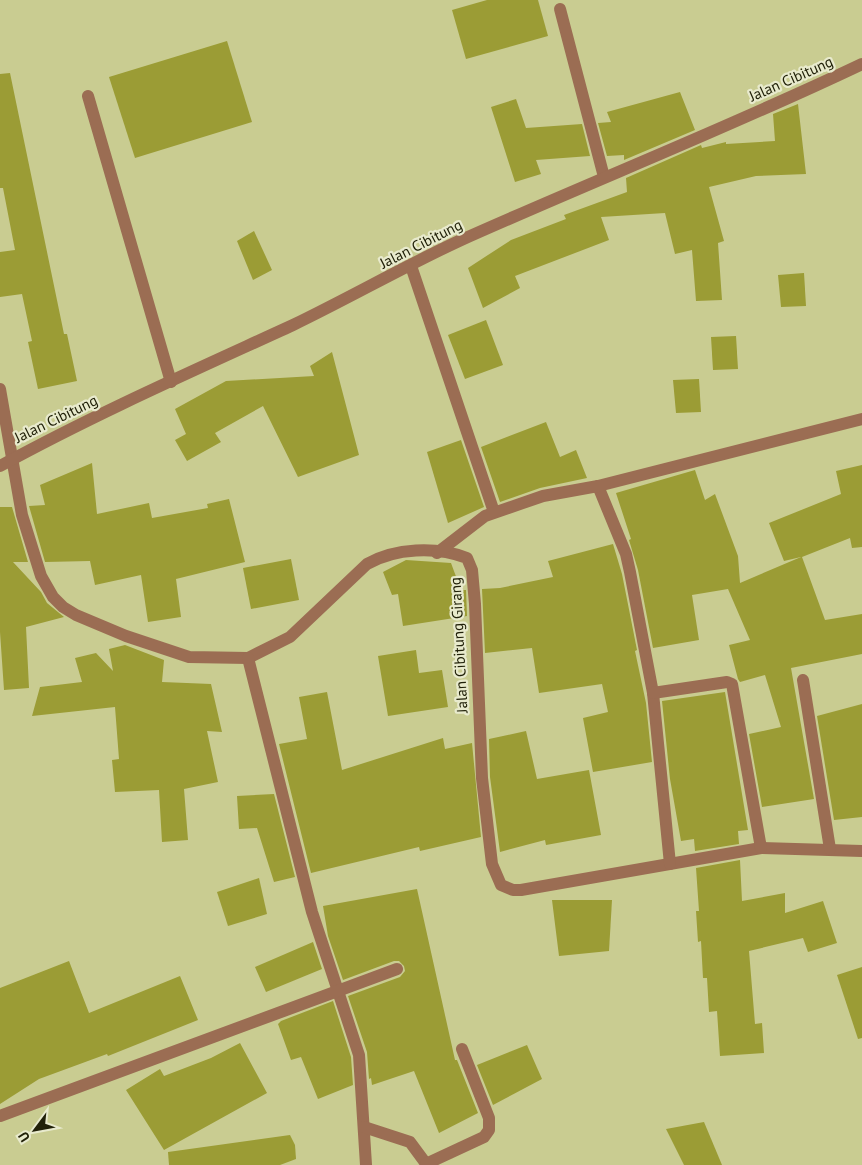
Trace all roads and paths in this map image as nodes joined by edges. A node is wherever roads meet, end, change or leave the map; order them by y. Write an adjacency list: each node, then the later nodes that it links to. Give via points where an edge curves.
1 (560, 9): 4 (street)
2 (862, 64): 4 (street, Jalan Cibitung)
3 (88, 96): 6 (street)
4 (604, 177): 5 (street, Jalan Cibitung, via 457,242)
5 (411, 266): 6 (street, Jalan Cibitung); 12 (street)
6 (171, 382): 9 (street, Jalan Cibitung)
7 (0, 388): 9 (street, Jalan Cibitung Girang)
8 (862, 419): 11 (street)
9 (13, 459): 10 (street, Jalan Cibitung); 14 (street, Jalan Cibitung Girang, via 22,516 41,576 63,607 126,636 189,657)
10 (0, 466)
11 (598, 486): 12 (street, via 543,496); 16 (street, via 628,562)
12 (494, 512): 13 (street, via 476,521)
13 (437, 552): 14 (street, Jalan Cibitung Girang, via 393,552 367,564 290,637); 20 (street, Jalan Cibitung Girang, via 467,558 472,570 482,778 492,864 501,885 521,890)
14 (248, 658): 22 (street, via 312,912)
15 (803, 680): 18 (street)
16 (653, 693): 17 (street, via 727,682 732,684); 20 (street)
17 (761, 848): 18 (street, Jalan Cibitung Girang); 20 (street, Jalan Cibitung Girang)
18 (830, 848): 19 (street, Jalan Cibitung Girang)
19 (862, 851)
20 (670, 864)
21 (397, 969): 22 (street)
22 (338, 990): 24 (street); 25 (street, via 359,1055)
23 (462, 1049): 26 (street, via 489,1118 489,1130 484,1137)
24 (0, 1116)
25 (364, 1127): 26 (street, via 410,1142); 27 (street)
26 (426, 1164)
27 (366, 1165)

